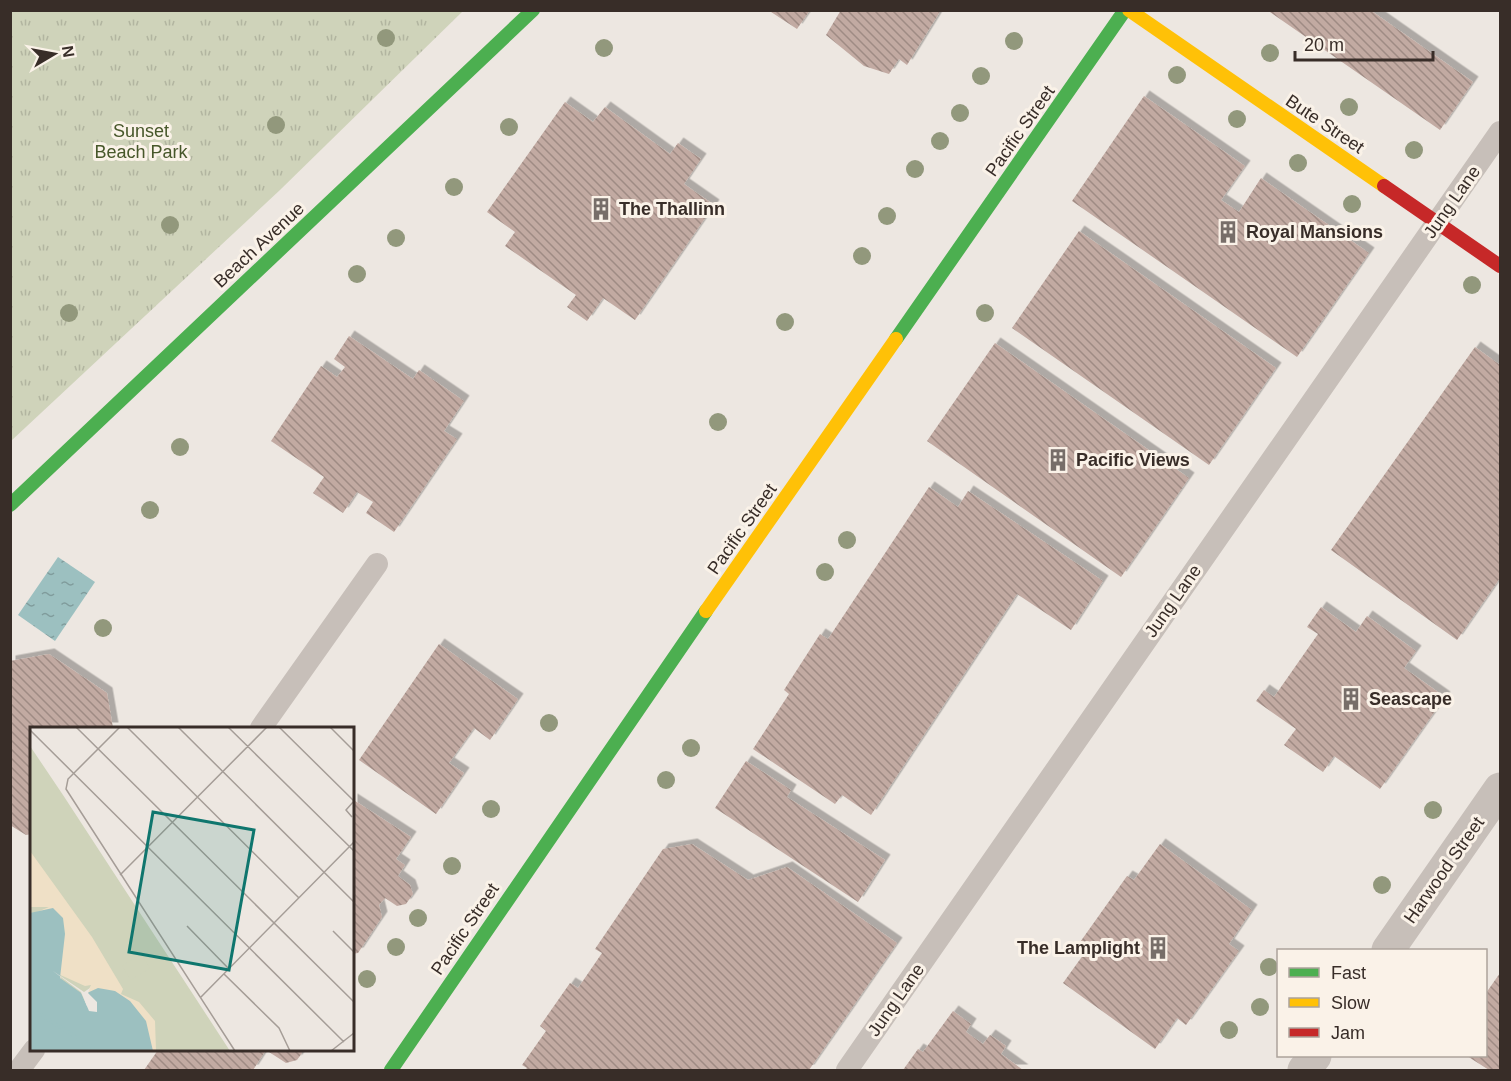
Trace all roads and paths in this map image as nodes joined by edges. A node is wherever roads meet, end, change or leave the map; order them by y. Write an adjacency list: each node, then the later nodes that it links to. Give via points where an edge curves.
1 (533, 10): 6 (street, Beach Avenue)
2 (1127, 10): 4 (street, Bute Street); 14 (street, Pacific Street, via 603,758)
3 (1500, 132): 4 (lane, Jung Lane)
4 (1438, 223): 5 (street, Bute Street); 15 (lane, Jung Lane)
5 (1500, 266)
6 (10, 505)
7 (377, 564): 8 (lane)
8 (262, 727)
9 (1500, 789): 10 (street, Harwood Street)
10 (1389, 949)
11 (32, 1051): 13 (lane)
12 (1314, 1057): 16 (street)
13 (18, 1071)
14 (391, 1071)
15 (848, 1071)
16 (1304, 1071)

